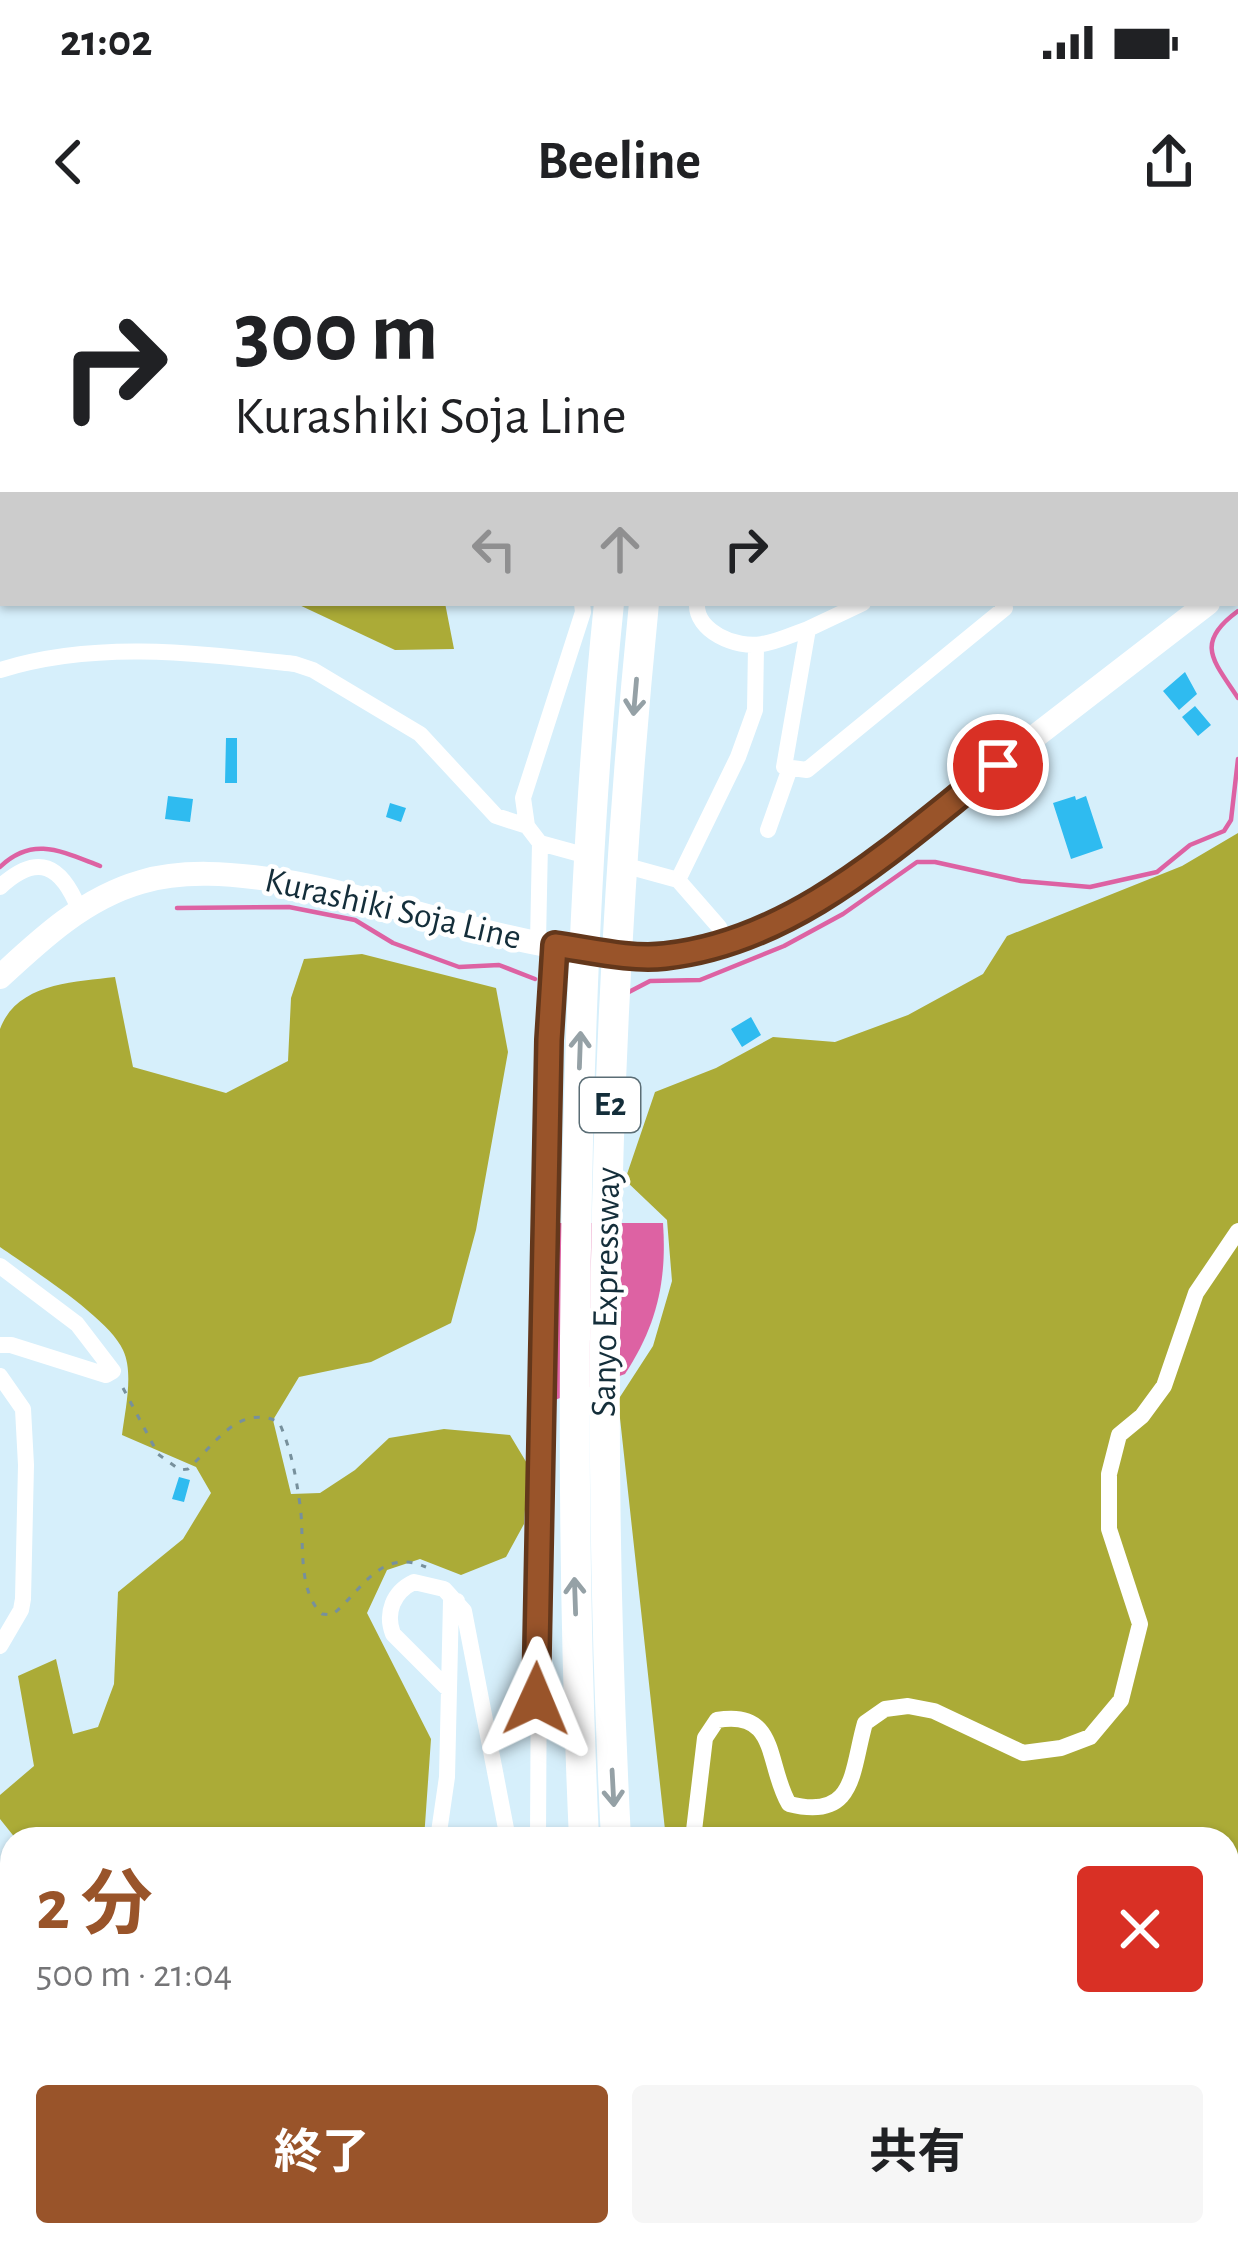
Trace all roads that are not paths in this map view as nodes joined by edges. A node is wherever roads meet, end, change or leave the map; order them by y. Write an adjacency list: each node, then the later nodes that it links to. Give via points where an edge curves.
1 (582, 606): 12 (street, via 523,798)
2 (608, 606): 25 (highway, Sanyo Expressway / E2, one-way to 2, via 578,1108 584,904)
3 (647, 606): 25 (highway, Sanyo Expressway / E2, one-way to 25, via 627,792)
4 (697, 606): 9 (street, via 707,631)
5 (857, 606): 8 (street)
6 (1004, 606): 11 (street, via 806,770)
7 (1204, 606): 19 (main road, Kurashiki Soja Line, via 858,873 767,930)
8 (808, 629): 9 (street); 11 (street, via 784,767)
9 (756, 646): 15 (street, via 755,710)
10 (0, 670): 12 (street, via 72,653 176,651 296,664 420,734 496,816)
11 (790, 768): 13 (street)
12 (527, 826): 14 (street)
13 (768, 830)
14 (540, 843): 15 (street); 18 (street)
15 (678, 880): 19 (street)
16 (0, 887): 17 (street, via 31,866 45,867 70,886)
17 (79, 909): 18 (main road, Kurashiki Soja Line, via 142,881 208,874 312,886); 20 (main road, Kurashiki Soja Line)
18 (546, 944): 19 (main road, Kurashiki Soja Line, via 663,956); 31 (street)
19 (728, 944)
20 (0, 977)
21 (1238, 1231): 34 (street, via 1196,1293 1164,1386 1119,1435 1109,1529 1139,1624 1121,1700 1090,1737 1023,1753 934,1711 885,1709 865,1724 847,1794 811,1810 790,1804 777,1784 766,1734 735,1717 717,1720 705,1738)
22 (0, 1266): 23 (street, via 77,1324 113,1371)
23 (0, 1346)
24 (0, 1376): 27 (street, via 21,1402 26,1465 23,1599)
25 (588, 1419): 32 (highway, Sanyo Expressway / E2, one-way to 25, via 575,1577); 33 (highway, Sanyo Expressway / E2, one-way to 33)
26 (450, 1595): 28 (street); 28 (street, via 426,1583 404,1587 389,1623); 30 (street, via 464,1611)
27 (0, 1646)
28 (446, 1687): 29 (street)
29 (440, 1827)
30 (506, 1827)
31 (538, 1827)
32 (584, 1827)
33 (615, 1827)
34 (694, 1827)

